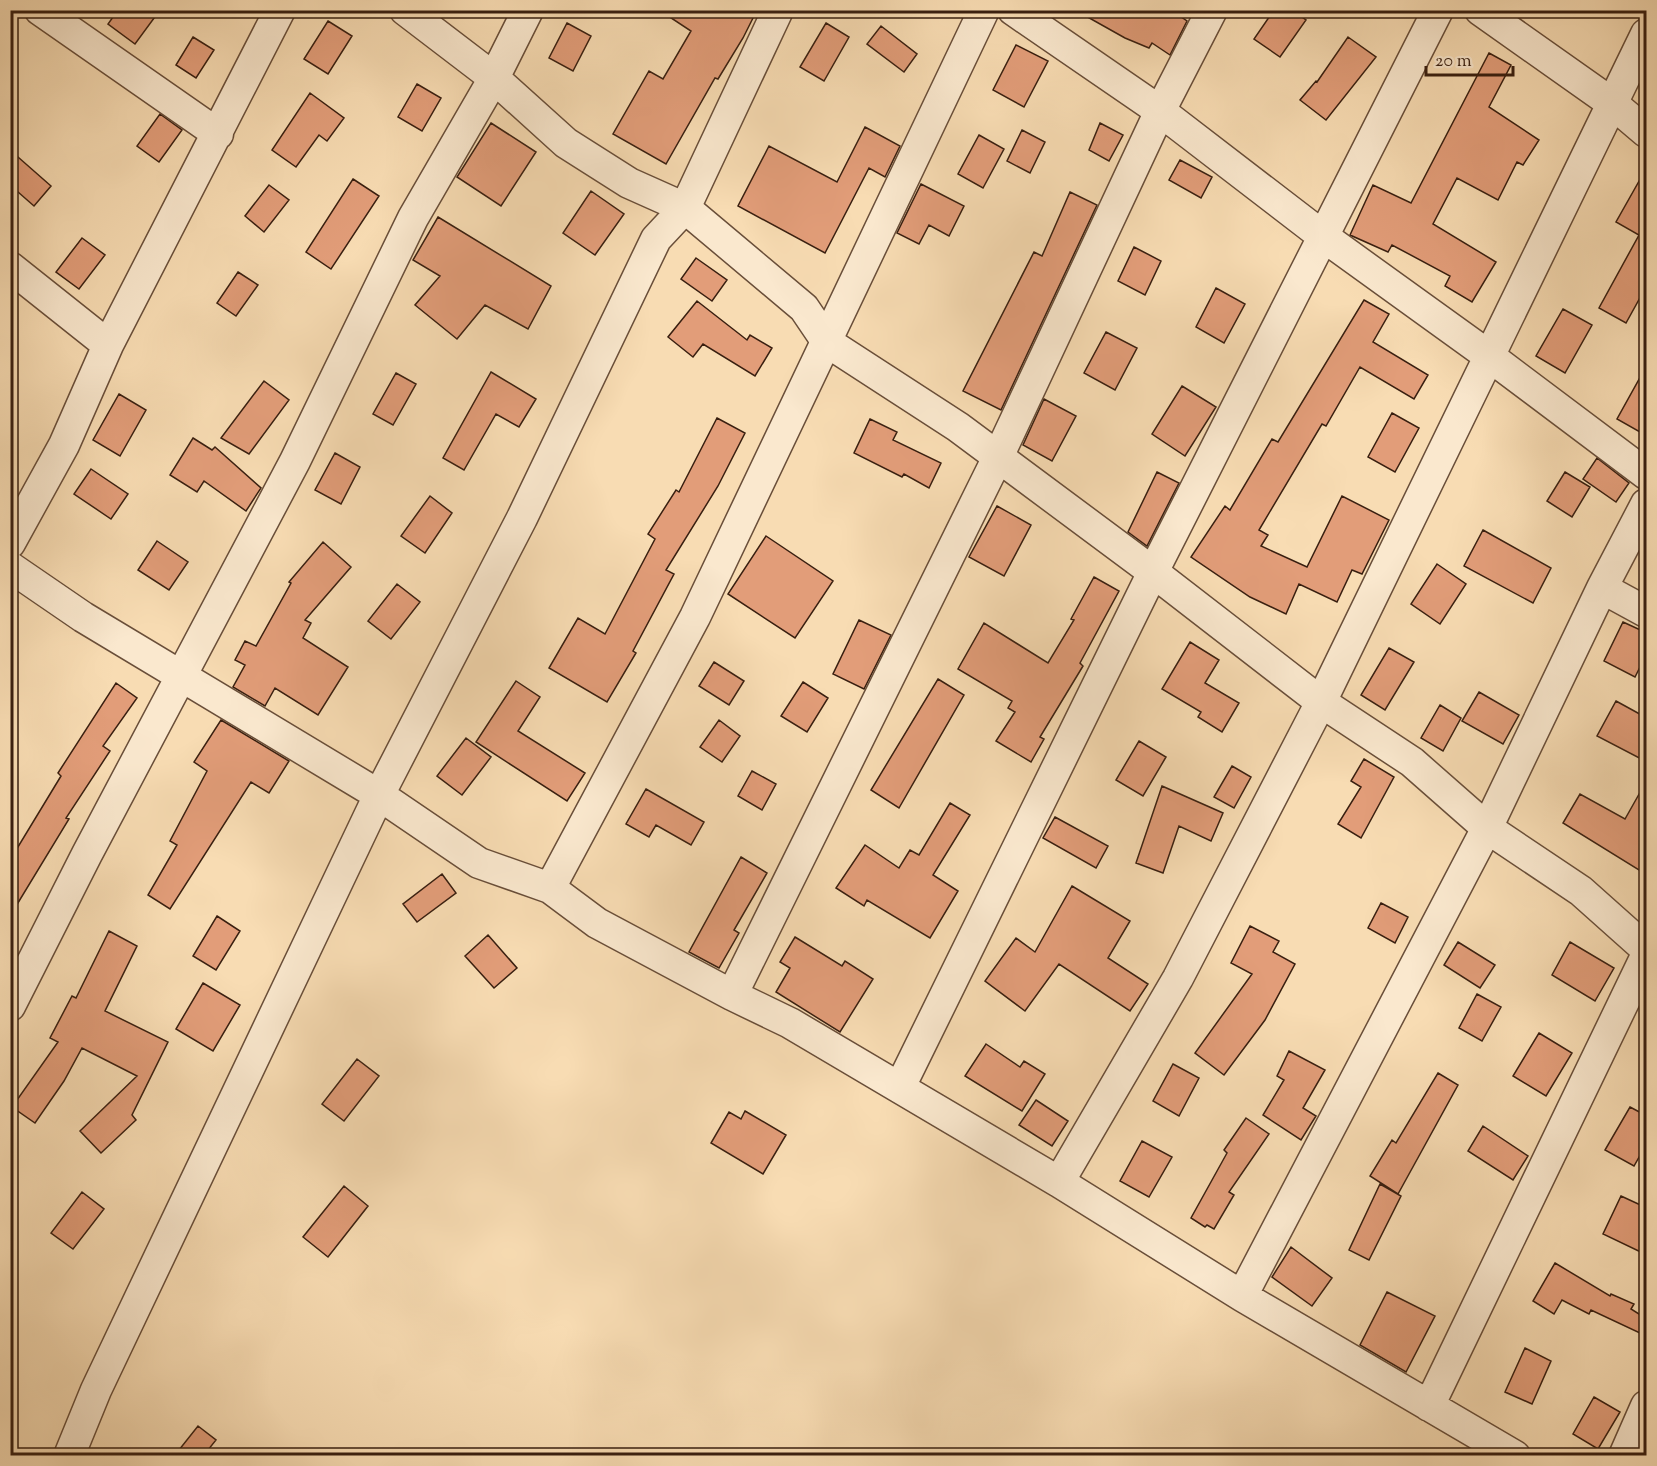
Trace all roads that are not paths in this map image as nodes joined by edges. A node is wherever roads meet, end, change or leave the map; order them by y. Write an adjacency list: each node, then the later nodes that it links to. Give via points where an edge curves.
1 (40, 10): 16 (street)
2 (280, 10): 16 (street)
3 (405, 10): 12 (street)
4 (528, 10): 12 (street)
5 (778, 10): 17 (street)
6 (984, 10): 20 (street)
7 (1013, 10): 14 (street)
8 (1212, 10): 14 (street)
9 (1438, 10): 18 (street)
10 (1480, 10): 13 (street)
11 (1647, 34): 13 (street)
12 (494, 78): 17 (street, via 566,144 629,183); 31 (street, via 413,218 295,461)
13 (1612, 104): 15 (street); 22 (street)
14 (1160, 111): 18 (street); 23 (street)
15 (1647, 132)
16 (218, 134): 21 (street)
17 (685, 208): 20 (street, via 804,308); 33 (street, via 656,239 522,518)
18 (1324, 237): 22 (street); 28 (street)
19 (10, 267): 21 (street)
20 (828, 342): 23 (street, via 958,427); 35 (street, via 695,617)
21 (108, 345): 26 (street, via 64,445)
22 (1489, 356): 24 (street); 32 (street)
23 (998, 458): 28 (street); 38 (street)
24 (1647, 474)
25 (1647, 504): 29 (street)
26 (10, 543)
27 (10, 567): 31 (street, via 83,617)
28 (1153, 572): 32 (street); 40 (street)
29 (1602, 588): 30 (street); 34 (street)
30 (1647, 612)
31 (183, 676): 33 (street); 39 (street)
32 (1321, 702): 34 (street, via 1412,762); 41 (street, via 1178,978)
33 (379, 795): 35 (street, via 479,863); 45 (street, via 96,1390)
34 (1487, 828): 36 (street, via 1581,891); 42 (street)
35 (550, 888): 38 (street, via 597,923)
36 (1647, 949)
37 (1647, 956): 43 (street)
38 (732, 995): 40 (street, via 790,1023)
39 (10, 1006)
40 (900, 1087): 41 (street)
41 (1059, 1182): 42 (street)
42 (1242, 1296): 43 (street)
43 (1429, 1406): 46 (street)
44 (1647, 1406): 47 (street)
45 (69, 1455)
46 (1515, 1455)
47 (1624, 1455)

